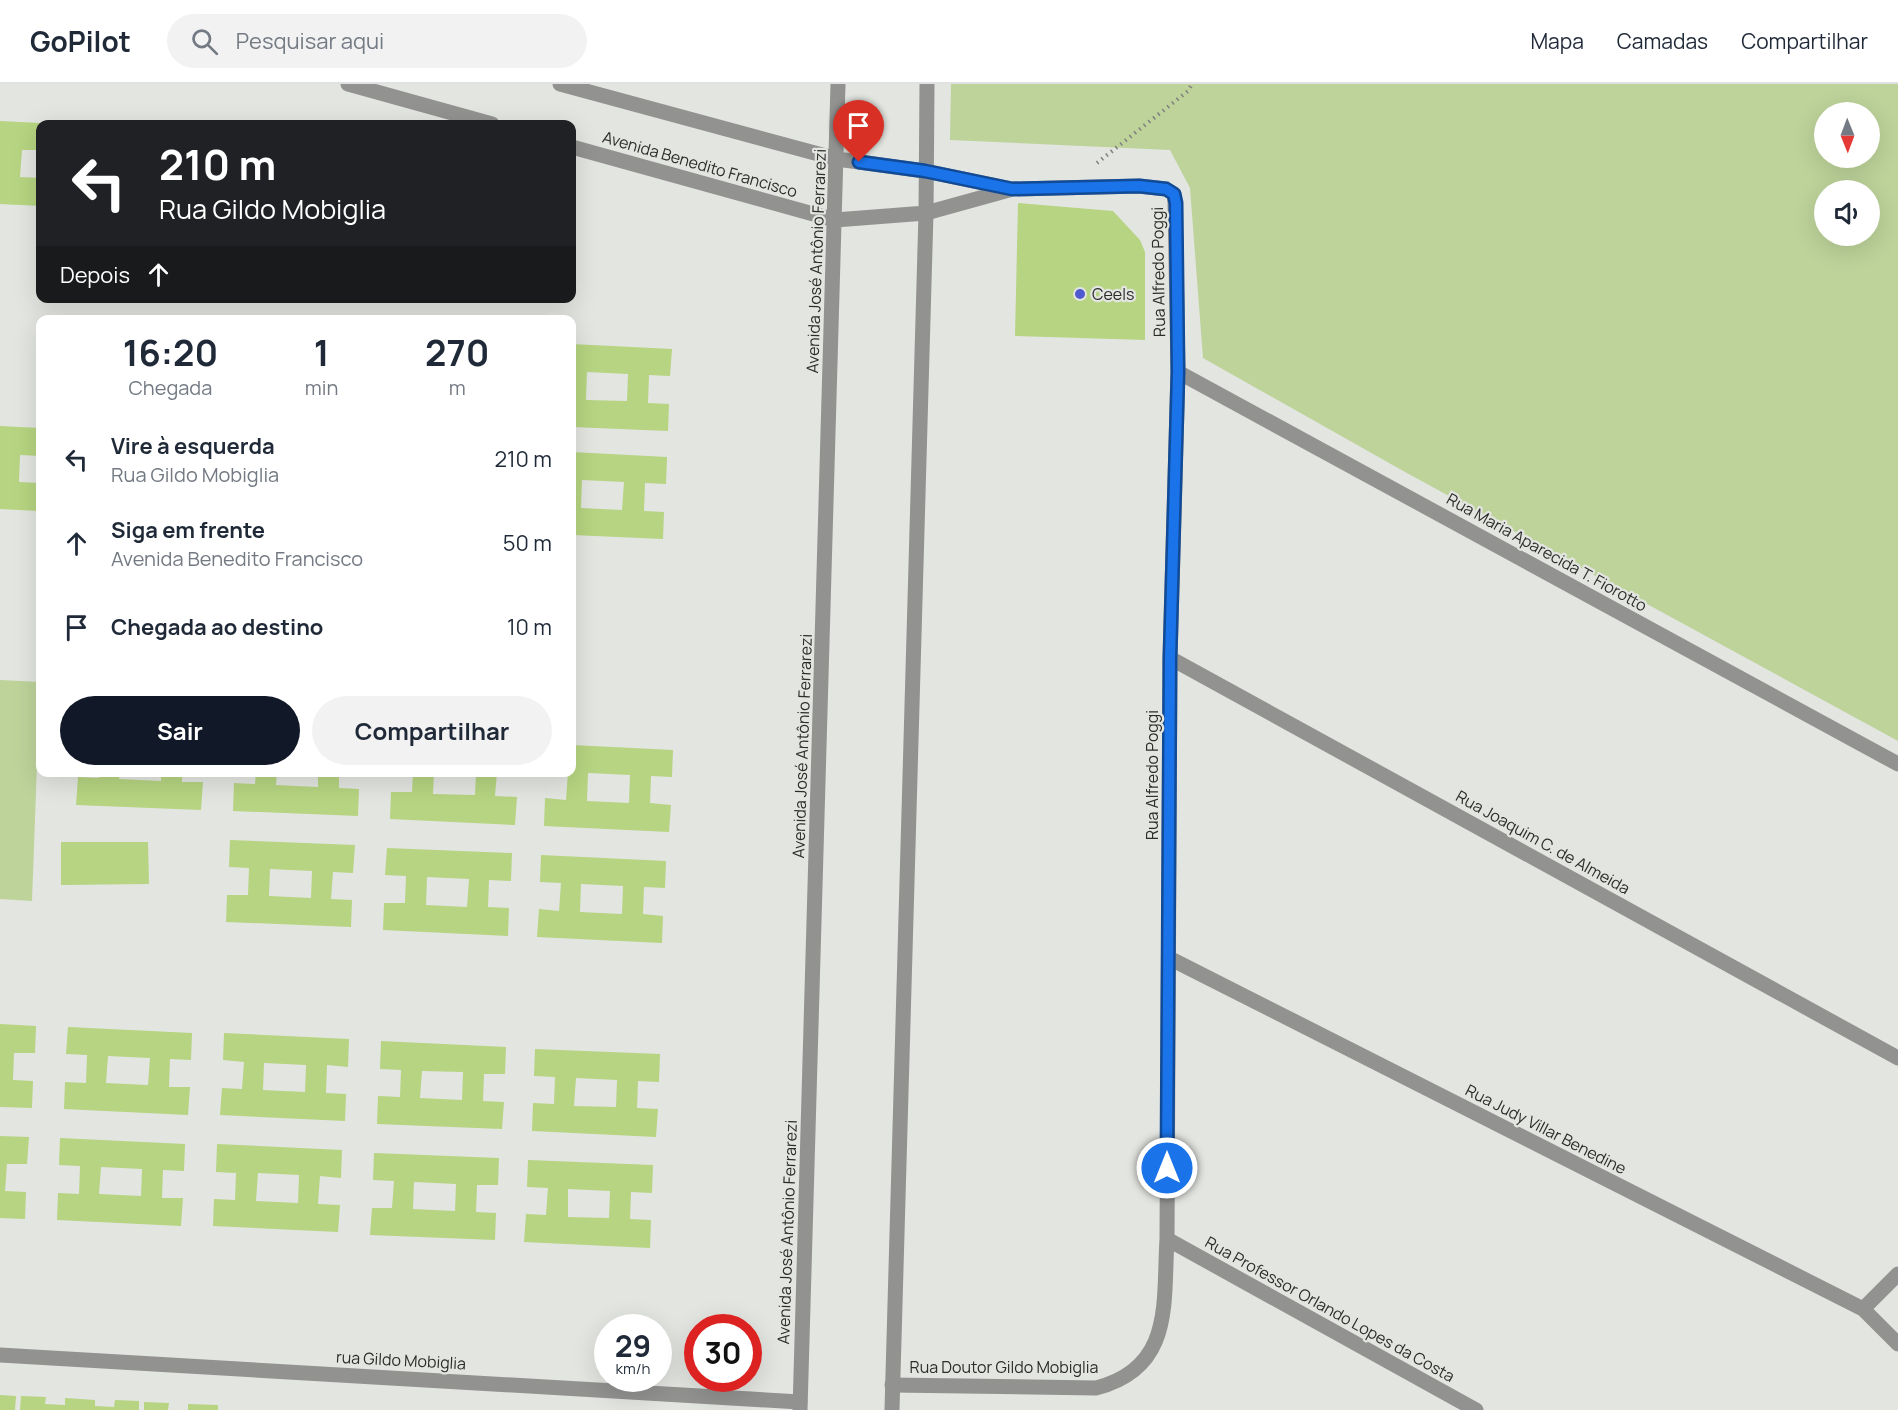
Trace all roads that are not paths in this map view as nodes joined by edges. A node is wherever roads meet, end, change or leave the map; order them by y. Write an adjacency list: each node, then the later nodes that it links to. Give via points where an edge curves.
1 (348, 84): 5 (street)
2 (560, 84): 7 (street)
3 (838, 84): 7 (street, Avenida José Antônio Ferrarezi)
4 (927, 84): 8 (street)
5 (478, 120)
6 (576, 148): 11 (street, Avenida Benedito Francisco)
7 (837, 159): 8 (street); 11 (street, Avenida José Antônio Ferrarezi)
8 (925, 171): 9 (street); 10 (street)
9 (1012, 189): 10 (street); 12 (street, Rua Alfredo Poggi, via 1139,186 1166,189 1174,194)
10 (926, 213): 11 (street, Avenida Benedito Francisco); 23 (street)
11 (835, 220): 24 (street, Avenida José Antônio Ferrarezi)
12 (1178, 372): 13 (street, Rua Alfredo Poggi); 14 (street, Rua Maria Aparecida T. Fiorotto)
13 (1170, 658): 15 (street, Rua Alfredo Poggi); 16 (street, Rua Joaquim C. de Almeida)
14 (1898, 764)
15 (1168, 958): 17 (street, Rua Alfredo Poggi); 19 (street, Rua Judy Villar Benedine)
16 (1898, 1058)
17 (1167, 1239): 22 (street, Rua Alfredo Poggi, via 1162,1324); 26 (street, Rua Professor Orlando Lopes da Costa)
18 (1898, 1274): 19 (street)
19 (1863, 1309): 20 (street, Rua Judy Villar Benedine)
20 (1898, 1344)
21 (0, 1355): 24 (street, rua Gildo Mobiglia)
22 (1144, 1361): 23 (street, Rua Doutor Gildo Mobiglia, via 1122,1379 1096,1388)
23 (892, 1385): 25 (street)
24 (800, 1406)
25 (892, 1410)
26 (1476, 1410)

